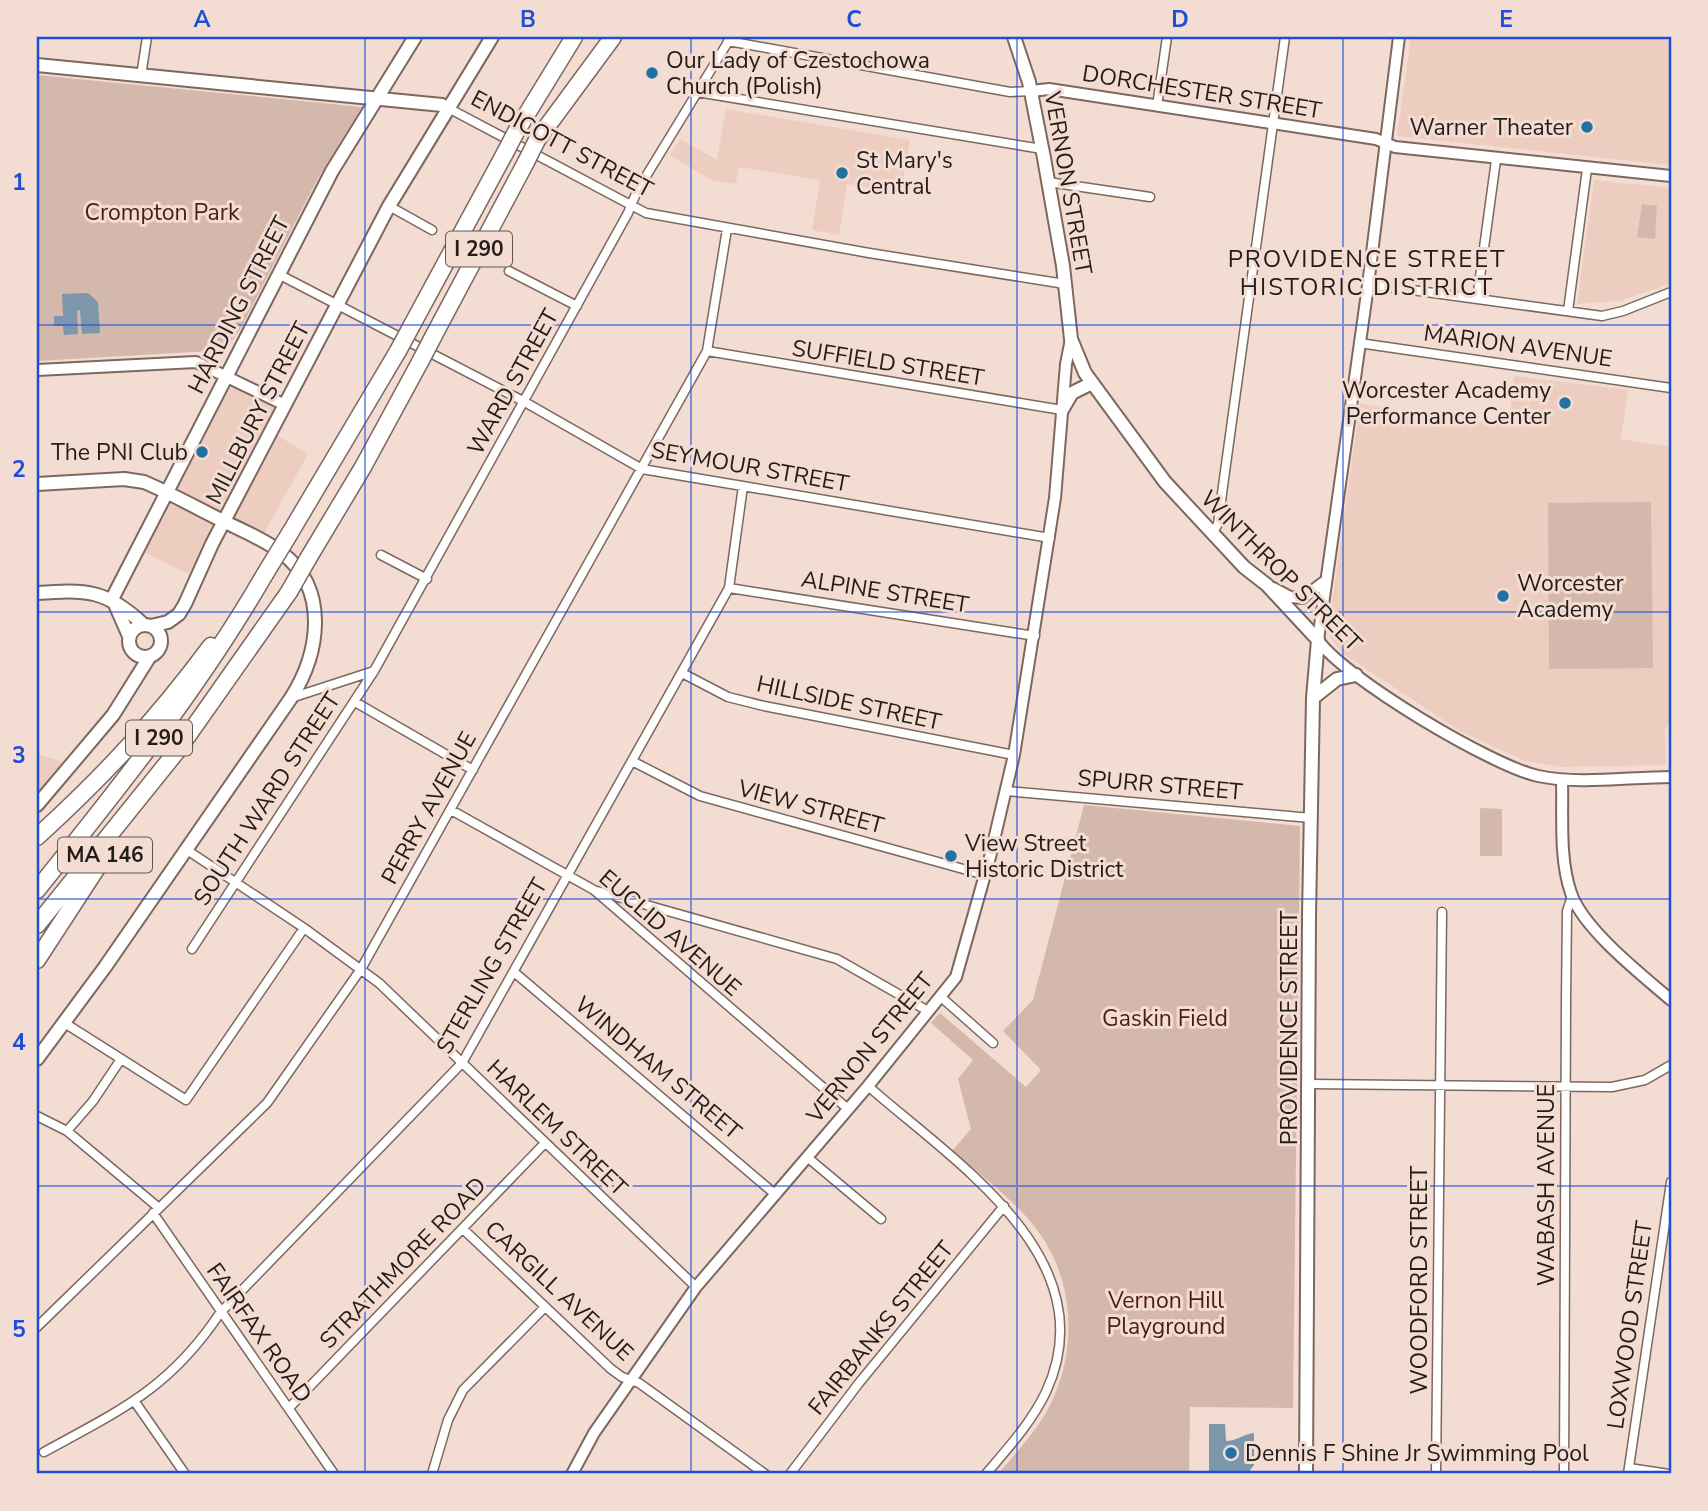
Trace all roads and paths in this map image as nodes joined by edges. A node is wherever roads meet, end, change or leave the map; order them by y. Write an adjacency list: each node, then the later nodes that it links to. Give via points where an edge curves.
1 (147, 37): 13 (street)
2 (415, 37): 16 (main road, HARDING STREET)
3 (492, 37): 18 (main road, MILLBURY STREET)
4 (574, 37): 59 (highway, I 290, bridge, via 517,130 398,351)
5 (601, 37): 20 (highway, I 290)
6 (613, 37): 20 (highway)
7 (1014, 37): 14 (main road, VERNON STREET)
8 (1167, 37): 17 (street)
9 (1285, 37): 19 (street)
10 (1399, 37): 21 (street, PROVIDENCE STREET)
11 (730, 39): 14 (street, DORCHESTER STREET, via 1010,92); 15 (street, WARD STREET)
12 (37, 65): 13 (main road, ENDICOTT STREET)
13 (141, 76): 16 (main road, ENDICOTT STREET)
14 (1031, 91): 17 (street, DORCHESTER STREET, via 1049,89); 22 (main road, VERNON STREET)
15 (697, 92): 22 (street); 29 (street, WARD STREET)
16 (377, 99): 18 (main road, ENDICOTT STREET); 33 (main road, HARDING STREET, via 332,172)
17 (1157, 106): 19 (street, DORCHESTER STREET)
18 (450, 109): 28 (main road, MILLBURY STREET); 29 (street, ENDICOTT STREET)
19 (1272, 124): 21 (street, DORCHESTER STREET); 56 (street, via 1220,511)
20 (537, 140): 79 (highway, I 290, bridge, via 363,467 289,592)
21 (1385, 143): 23 (street, DORCHESTER STREET); 35 (street, PROVIDENCE STREET)
22 (1042, 149): 26 (main road, VERNON STREET)
23 (1496, 160): 24 (street, DORCHESTER STREET); 37 (street)
24 (1587, 169): 25 (street, DORCHESTER STREET); 40 (street)
25 (1671, 176)
26 (1048, 182): 27 (street); 34 (main road, VERNON STREET)
27 (1150, 197)
28 (389, 206): 31 (street); 38 (main road, MILLBURY STREET)
29 (631, 206): 30 (street, ENDICOTT STREET); 39 (street, WARD STREET)
30 (727, 229): 34 (street, ENDICOTT STREET); 43 (street, PERRY AVENUE)
31 (432, 230)
32 (509, 271): 39 (street)
33 (279, 275): 38 (street, SEYMOUR STREET); 45 (main road, HARDING STREET)
34 (1066, 284): 41 (main road, VERNON STREET)
35 (1368, 284): 37 (street); 42 (street, PROVIDENCE STREET)
36 (1671, 292): 40 (street, via 1615,313)
37 (1477, 299): 40 (street)
38 (337, 304): 48 (street, SEYMOUR STREET); 49 (main road, MILLBURY STREET)
39 (577, 306): 48 (street, WARD STREET)
40 (1568, 312)
41 (1071, 339): 46 (main road, WINTHROP STREET); 50 (street, VERNON STREET)
42 (1359, 343): 47 (street, MARION AVENUE); 61 (street, PROVIDENCE STREET)
43 (707, 351): 50 (street, SUFFIELD STREET); 51 (street, PERRY AVENUE)
44 (37, 370): 45 (street, via 196,362)
45 (227, 375): 49 (street); 54 (main road, HARDING STREET)
46 (1090, 384): 50 (main road, via 1072,393); 56 (main road, WINTHROP STREET)
47 (1671, 388)
48 (523, 401): 51 (street, SEYMOUR STREET); 60 (street, WARD STREET)
49 (285, 405): 55 (main road, MILLBURY STREET)
50 (1062, 410): 57 (street, VERNON STREET)
51 (642, 469): 53 (street, SEYMOUR STREET); 82 (street, PERRY AVENUE)
52 (37, 484): 54 (main road, via 134,480)
53 (743, 486): 57 (street, SEYMOUR STREET); 63 (street, STERLING STREET)
54 (166, 492): 55 (main road); 65 (main road, HARDING STREET)
55 (225, 522): 66 (main road, via 178,614 168,622); 76 (main road, MILLBURY STREET, via 282,553 309,592 316,619 314,648)
56 (1212, 534): 62 (main road, WINTHROP STREET)
57 (1050, 538): 68 (street, VERNON STREET)
58 (382, 555): 60 (street)
59 (265, 574): 89 (highway, MA 146, via 159,715); 94 (highway, I 290, via 178,712)
60 (428, 579): 72 (street, WARD STREET)
61 (1324, 582): 62 (street, via 1312,594 1298,598); 69 (street, PROVIDENCE STREET)
62 (1267, 585): 69 (main road, WINTHROP STREET)
63 (729, 588): 68 (street, ALPINE STREET); 73 (street, STERLING STREET)
64 (37, 593): 65 (main road, via 83,591)
65 (112, 599): 66 (main road); 67 (main road)
66 (147, 625): 67 (main road, via 135,628); 71 (main road, via 158,631 161,642)
67 (130, 636): 70 (main road)
68 (1035, 636): 80 (street, VERNON STREET)
69 (1318, 640): 74 (street, WINTHROP STREET, via 1326,653); 77 (main road, PROVIDENCE STREET)
70 (134, 652): 71 (main road); 75 (main road)
71 (150, 656): 75 (main road)
72 (374, 671): 76 (street); 78 (street, SOUTH WARD STREET)
73 (682, 673): 80 (street, HILLSIDE STREET, via 728,697 752,703); 81 (street, STERLING STREET)
74 (1356, 675): 77 (main road, via 1337,679); 84 (street, WINTHROP STREET, via 1486,756 1516,770)
75 (128, 690): 86 (main road, via 109,720)
76 (291, 698): 90 (main road, MILLBURY STREET)
77 (1313, 698): 88 (main road, PROVIDENCE STREET)
78 (355, 702): 82 (street); 93 (street, SOUTH WARD STREET)
79 (177, 751): 98 (highway, I 290); 101 (highway, MA 146)
80 (1014, 755): 85 (street, VERNON STREET)
81 (632, 761): 91 (street, STERLING STREET); 92 (street, VIEW STREET, via 700,796)
82 (473, 770): 87 (street, PERRY AVENUE)
83 (1671, 777): 84 (street, WINTHROP STREET)
84 (1562, 780): 96 (street)
85 (1006, 791): 88 (street, SPURR STREET); 92 (street, VERNON STREET)
86 (37, 806)
87 (451, 810): 91 (street, EUCLID AVENUE); 102 (street, PERRY AVENUE)
88 (1311, 818): 113 (main road, PROVIDENCE STREET)
89 (37, 837)
90 (187, 850): 93 (street, HARLEM STREET); 107 (main road, MILLBURY STREET)
91 (568, 873): 95 (street, EUCLID AVENUE); 103 (street, STERLING STREET)
92 (985, 874): 104 (street, VERNON STREET, via 956,976)
93 (235, 883): 99 (street, HARLEM STREET); 100 (street, SOUTH WARD STREET)
94 (37, 890)
95 (594, 890): 106 (street, via 837,959); 117 (street, EUCLID AVENUE)
96 (1572, 896): 105 (street, via 1599,932); 116 (street, WABASH AVENUE, via 1567,911)
97 (1442, 912): 115 (street, WOODFORD STREET)
98 (37, 925)
99 (304, 928): 102 (street, HARLEM STREET); 110 (street, via 186,1100)
100 (191, 949)
101 (37, 960)
102 (362, 969): 111 (street, HARLEM STREET); 125 (street, PERRY AVENUE, via 267,1103)
103 (514, 972): 111 (street, STERLING STREET); 123 (street, WINDHAM STREET)
104 (941, 997): 106 (street, VERNON STREET); 108 (street)
105 (1671, 1000)
106 (928, 1011): 114 (street, VERNON STREET)
107 (63, 1022): 109 (main road, MILLBURY STREET); 110 (street)
108 (993, 1043)
109 (37, 1059)
110 (121, 1059): 119 (street)
111 (461, 1063): 120 (street, HARLEM STREET); 130 (street, STERLING STREET)
112 (1671, 1065): 116 (street, via 1630,1085)
113 (1310, 1084): 115 (street); 144 (main road, PROVIDENCE STREET)
114 (868, 1086): 117 (street, VERNON STREET); 124 (street)
115 (1439, 1086): 116 (street); 145 (street, WOODFORD STREET)
116 (1565, 1087): 146 (street, WABASH AVENUE)
117 (848, 1109): 121 (street, VERNON STREET)
118 (37, 1116): 119 (street, FAIRFAX ROAD)
119 (67, 1131): 125 (street, FAIRFAX ROAD)
120 (545, 1143): 127 (street, STRATHMORE ROAD); 128 (street, HARLEM STREET)
121 (807, 1157): 123 (street, VERNON STREET); 126 (street)
122 (1671, 1182): 136 (street, LOXWOOD STREET)
123 (776, 1195): 128 (street, VERNON STREET)
124 (1004, 1206): 142 (street, FAIRBANKS STREET); 143 (street, via 1034,1244 1049,1275 1058,1311 1059,1344 1051,1381 1031,1420)
125 (156, 1211): 130 (street, FAIRFAX ROAD); 131 (street, PERRY AVENUE)
126 (881, 1219)
127 (463, 1229): 129 (street, CARGILL AVENUE); 134 (street, STRATHMORE ROAD)
128 (696, 1287): 132 (street, VERNON STREET)
129 (545, 1307): 132 (street, CARGILL AVENUE, via 611,1369); 139 (street, via 463,1390 448,1420)
130 (220, 1313): 133 (street, STERLING STREET, via 197,1348); 134 (street, FAIRFAX ROAD)
131 (37, 1327)
132 (631, 1380): 140 (street, VERNON STREET); 141 (street, CARGILL AVENUE)
133 (135, 1402): 135 (street, STERLING STREET); 137 (street)
134 (289, 1408): 138 (street, FAIRFAX ROAD)
135 (44, 1452)
136 (1628, 1471): 147 (street)
137 (185, 1474)
138 (334, 1474)
139 (432, 1474)
140 (572, 1474)
141 (765, 1474)
142 (790, 1474)
143 (986, 1474)
144 (1306, 1474)
145 (1436, 1474)
146 (1564, 1474)
147 (1669, 1474)

